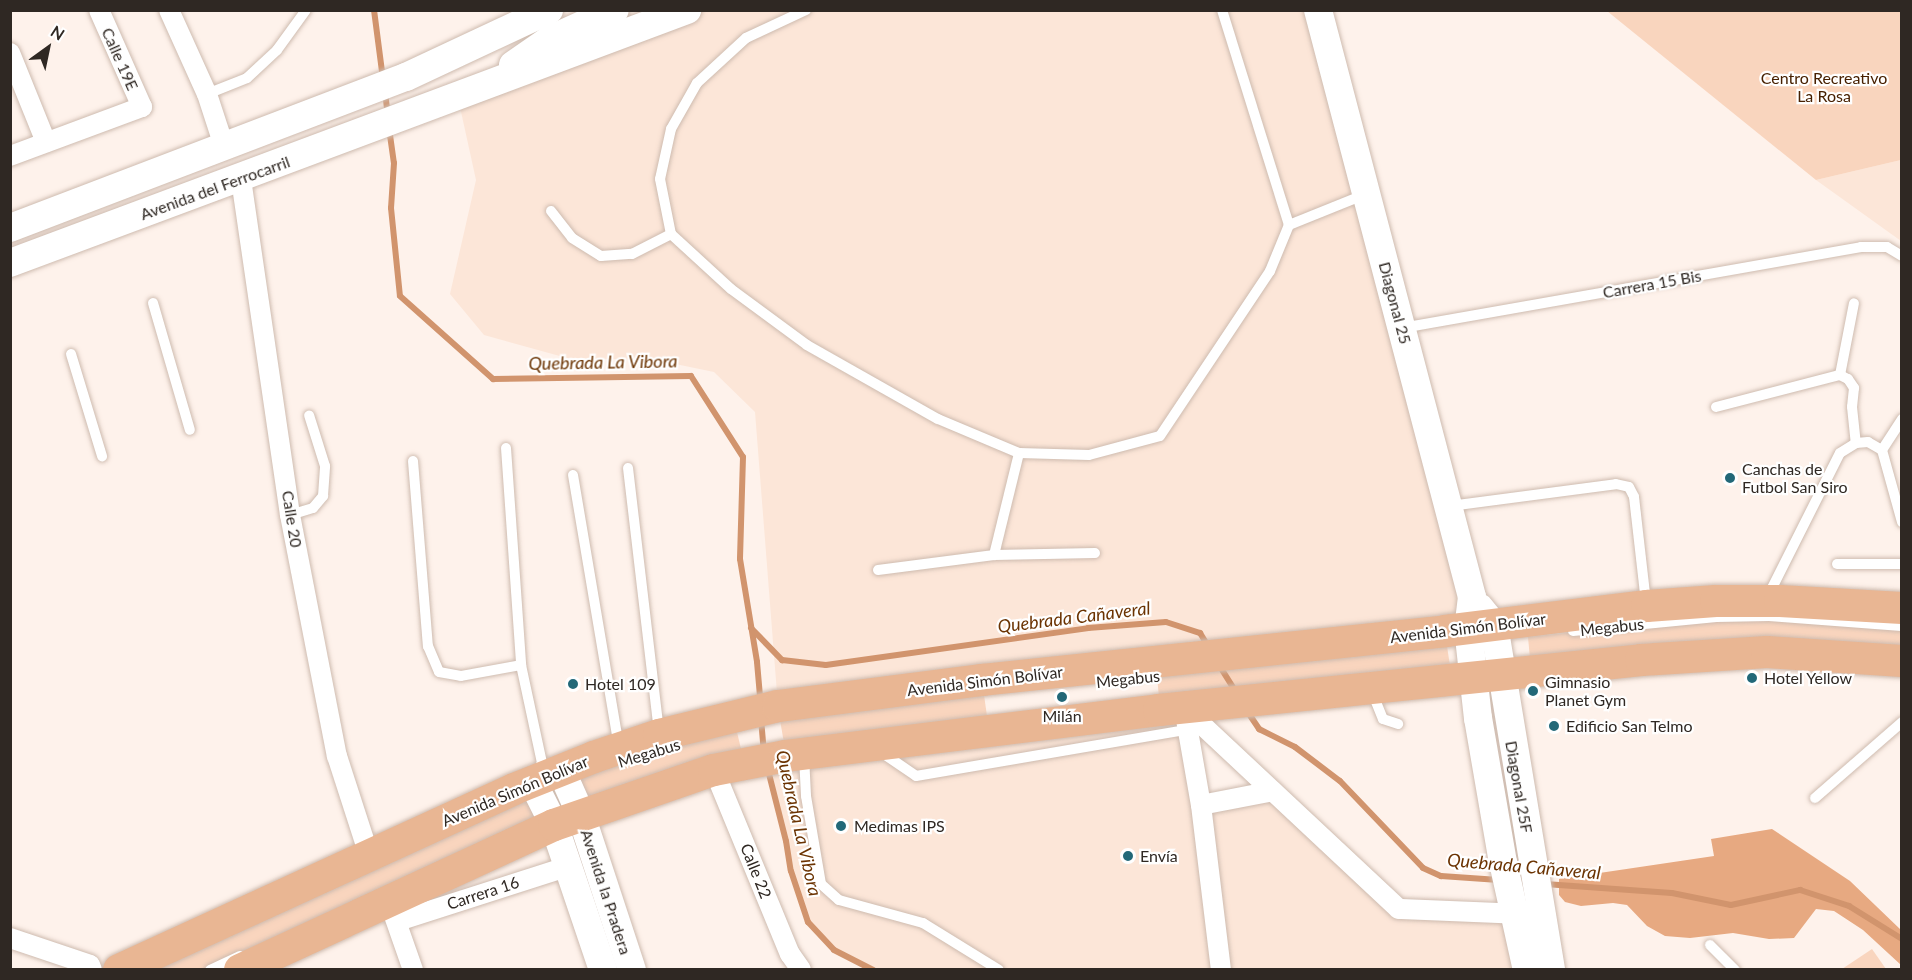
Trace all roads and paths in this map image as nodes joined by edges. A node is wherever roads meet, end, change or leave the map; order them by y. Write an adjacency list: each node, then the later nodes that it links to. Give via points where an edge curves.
1 (99, 10): 15 (street, Calle 19E, via 142,107)
2 (168, 10): 14 (street)
3 (306, 10): 14 (lane, via 277,50 247,78)
4 (504, 10): 12 (main road)
5 (549, 10): 12 (main road)
6 (615, 10): 13 (main road, via 549,40)
7 (687, 10): 13 (main road)
8 (806, 10): 23 (lane, via 746,38 697,83 671,129 660,179)
9 (1222, 10): 21 (lane)
10 (1318, 10): 19 (main road, Diagonal 25)
11 (10, 53): 15 (street)
12 (455, 55): 16 (main road)
13 (474, 92): 18 (main road, Avenida del Ferrocarril)
14 (207, 94): 16 (street)
15 (46, 142): 17 (street)
16 (224, 146): 22 (main road)
17 (10, 156)
18 (241, 178): 25 (main road, Avenida del Ferrocarril); 45 (street, Calle 20)
19 (1367, 193): 21 (lane); 28 (main road, Diagonal 25)
20 (551, 212): 23 (lane, via 572,238 601,256 632,254)
21 (1289, 225): 38 (lane, via 1270,271 1160,436 1089,455)
22 (10, 228)
23 (671, 234): 38 (lane, via 731,289 807,345 938,419)
24 (1902, 256): 28 (lane, Carrera 15 Bis, via 1887,247 1861,247)
25 (10, 263)
26 (153, 303): 34 (lane)
27 (1854, 303): 30 (lane)
28 (1401, 328): 44 (main road, Diagonal 25)
29 (70, 354): 39 (lane)
30 (1840, 375): 31 (lane); 35 (lane, via 1854,388)
31 (1716, 407)
32 (309, 415): 45 (lane, via 325,466 323,496 313,508)
33 (1902, 419): 37 (lane)
34 (190, 430)
35 (1856, 443): 37 (lane, via 1868,442); 52 (lane, via 1840,453)
36 (506, 448): 61 (lane)
37 (1882, 450): 43 (lane)
38 (1020, 453): 48 (lane)
39 (102, 456)
40 (413, 461): 61 (lane, via 428,646 439,672 461,676)
41 (628, 468): 67 (lane)
42 (573, 475): 68 (lane)
43 (1899, 500): 46 (lane)
44 (1449, 506): 53 (lane, via 1616,484 1629,487 1634,497); 59 (main road, Diagonal 25)
45 (290, 515): 77 (street, Calle 20, via 337,756)
46 (1902, 522)
47 (1095, 553): 48 (lane)
48 (994, 555): 51 (lane)
49 (1837, 564): 50 (lane)
50 (1902, 564)
51 (878, 570)
52 (1766, 601): 53 (main road, Avenida Simón Bolívar); 54 (main road, Avenida Simón Bolívar)
53 (1647, 606): 59 (main road, Avenida Simón Bolívar)
54 (1902, 608)
55 (1902, 626): 56 (lane, Megabus, via 1769,616 1716,617)
56 (1563, 632)
57 (1717, 643): 58 (lane)
58 (1815, 643)
59 (1484, 652): 60 (main road, Avenida Simón Bolívar, via 1641,660 1747,653); 62 (main road, Avenida Simón Bolívar); 67 (main road, Avenida Simón Bolívar, via 1259,650 778,706 739,723); 79 (main road, Diagonal 25F, via 1531,858); 79 (main road, Diagonal 25F, via 1472,718 1503,862)
60 (1902, 661)
61 (522, 665): 73 (lane)
62 (1370, 689): 64 (main road, Avenida Simón Bolívar, via 1275,691); 66 (lane, via 1383,719)
63 (1149, 699): 64 (lane, Megabus)
64 (1197, 709): 69 (main road, Avenida Simón Bolívar); 72 (street); 75 (street)
65 (1902, 722): 74 (lane)
66 (1398, 724)
67 (673, 738): 68 (main road, Avenida Simón Bolívar)
68 (619, 747): 73 (main road, Avenida Simón Bolívar)
69 (795, 754): 70 (main road, Avenida Simón Bolívar); 91 (lane, via 822,884 839,900 922,923)
70 (747, 756): 71 (main road, Avenida Simón Bolívar); 73 (lane, Megabus)
71 (714, 770): 73 (main road, Avenida Simón Bolívar); 90 (street, Calle 22, via 790,954)
72 (1273, 791): 75 (street); 79 (street, via 1399,909)
73 (556, 792): 76 (lane, Megabus); 77 (main road, Avenida Simón Bolívar); 78 (main road, Avenida la Pradera); 80 (main road, Avenida Simón Bolívar); 89 (main road, Avenida la Pradera)
74 (1815, 798)
75 (1201, 805): 92 (street)
76 (456, 857)
77 (372, 863): 85 (main road, Avenida Simón Bolívar)
78 (569, 866): 80 (street, Carrera 16); 88 (main road, Avenida la Pradera)
79 (1525, 905): 93 (main road, Diagonal 25F); 94 (main road, Diagonal 25F)
80 (393, 911): 83 (main road, Avenida Simón Bolívar); 87 (street)
81 (10, 938): 84 (street, via 90,965)
82 (1710, 945): 95 (lane)
83 (247, 960): 86 (lane)
84 (92, 969)
85 (118, 969)
86 (210, 969)
87 (413, 969)
88 (603, 969)
89 (632, 969)
90 (801, 969)
91 (999, 969)
92 (1221, 969)
93 (1527, 969)
94 (1551, 969)
95 (1735, 969)

